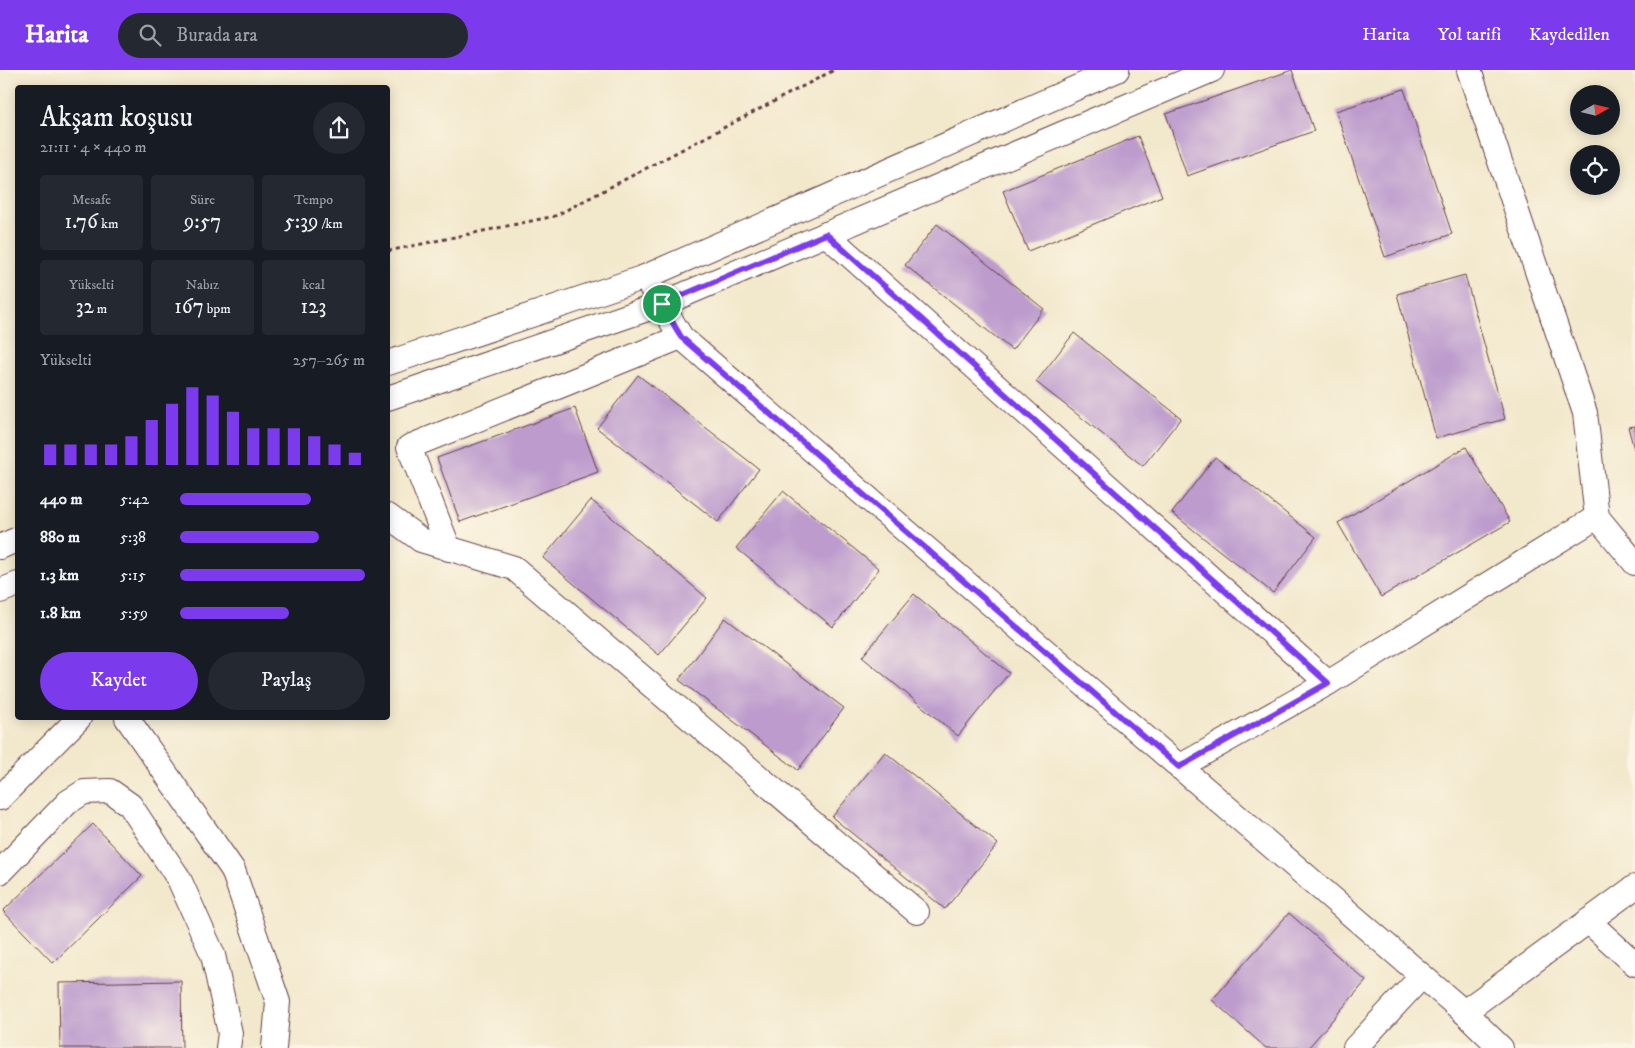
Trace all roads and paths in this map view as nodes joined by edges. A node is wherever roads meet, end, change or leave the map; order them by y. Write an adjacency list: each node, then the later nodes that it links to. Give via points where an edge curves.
1 (834, 70): 6 (path, via 555,216)
2 (1116, 70): 7 (street)
3 (1212, 70): 5 (street)
4 (1469, 70): 13 (street, via 1585,412)
5 (826, 234): 8 (street); 18 (street)
6 (390, 251)
7 (645, 277): 8 (street); 10 (street)
8 (662, 304): 9 (street); 11 (street)
9 (681, 337): 14 (street, via 409,447); 21 (street)
10 (390, 362)
11 (390, 397)
12 (390, 517): 14 (street, via 421,540)
13 (1597, 517): 15 (street); 18 (street)
14 (448, 549): 25 (street, via 514,568)
15 (1631, 551)
16 (15, 585): 17 (street)
17 (0, 591)
18 (1328, 683): 21 (street)
19 (77, 720): 22 (street)
20 (128, 720): 31 (street, via 233,870 278,1002)
21 (1179, 767): 28 (street)
22 (0, 798)
23 (0, 872): 30 (street, via 68,802 84,792 110,792 130,805 179,879 213,955 230,1033)
24 (1635, 887): 26 (street)
25 (917, 912)
26 (1588, 921): 27 (street); 29 (street)
27 (1635, 964)
28 (1422, 976): 29 (street); 32 (street)
29 (1464, 1012): 33 (street)
30 (228, 1048)
31 (274, 1048)
32 (1355, 1048)
33 (1500, 1048)

